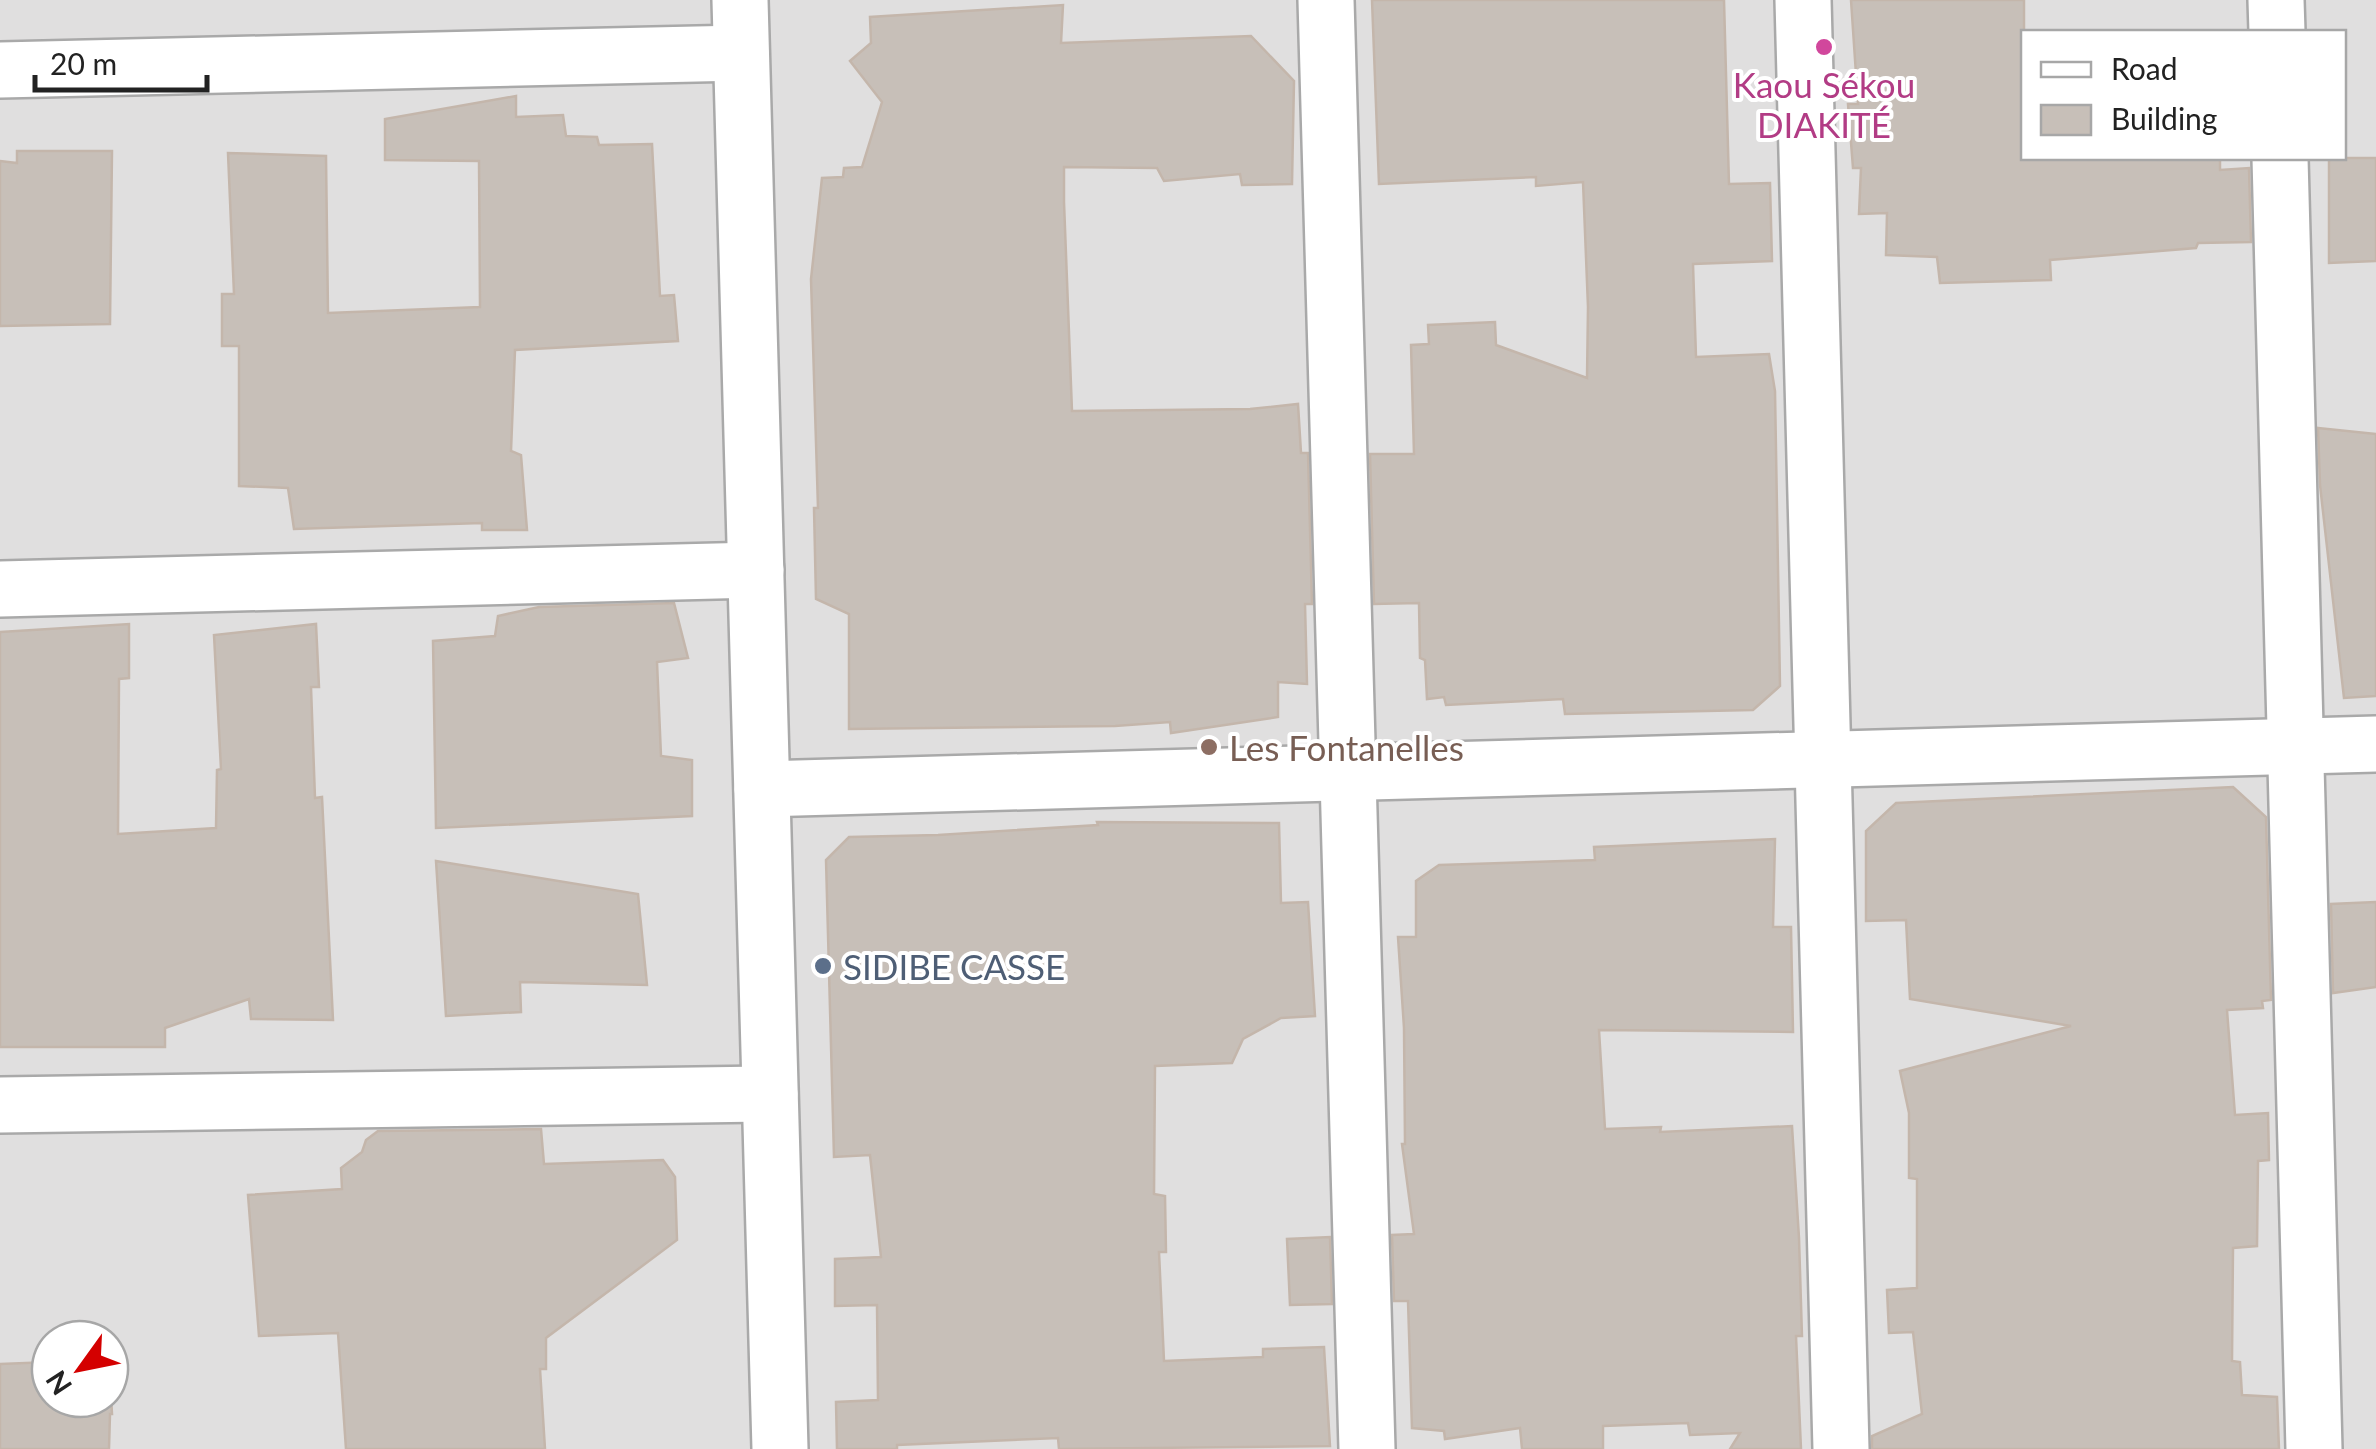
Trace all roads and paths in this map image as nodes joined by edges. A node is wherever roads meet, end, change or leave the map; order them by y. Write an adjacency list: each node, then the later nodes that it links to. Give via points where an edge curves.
1 (1326, 0): 13 (street)
2 (1803, 0): 12 (street)
3 (2276, 0): 5 (street)
4 (740, 26): 6 (street); 8 (street)
5 (2277, 30)
6 (0, 70)
7 (2280, 160): 11 (street)
8 (756, 570): 9 (street); 14 (street)
9 (0, 589)
10 (2376, 744): 11 (street)
11 (2296, 746): 12 (street); 20 (street)
12 (1823, 760): 13 (street); 19 (street)
13 (1348, 772): 14 (street); 18 (street)
14 (762, 789): 15 (street)
15 (770, 1094): 16 (street); 17 (street)
16 (0, 1105)
17 (780, 1449)
18 (1367, 1449)
19 (1841, 1449)
20 (2314, 1449)

